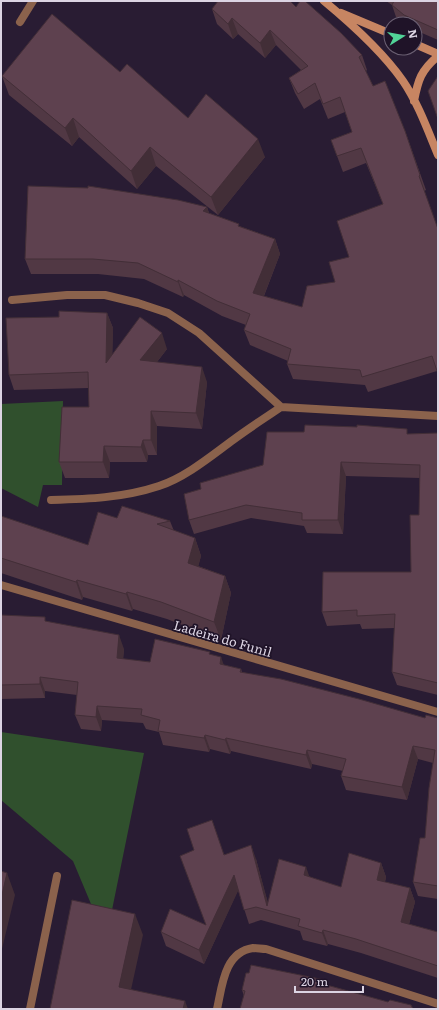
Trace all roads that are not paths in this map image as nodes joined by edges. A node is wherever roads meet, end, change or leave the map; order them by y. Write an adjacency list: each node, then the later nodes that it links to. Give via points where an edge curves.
1 (33, 1): 4 (street)
2 (324, 1): 3 (main road)
3 (336, 11): 5 (main road); 8 (main road, via 385,57 404,82)
4 (20, 22)
5 (383, 31)
6 (423, 48): 7 (main road)
7 (438, 55): 8 (main road, via 422,73)
8 (414, 101): 9 (main road)
9 (438, 154)
10 (12, 300): 11 (street, via 67,295 105,295 168,313 199,333)
11 (281, 407): 12 (street); 13 (street, via 207,460 160,486 125,495)
12 (438, 416)
13 (50, 500)
14 (1, 585): 15 (street, Ladeira do Funil)
15 (438, 712)
16 (57, 876): 18 (street)
17 (438, 1004): 19 (street, via 266,949 253,948 232,960 225,973)
18 (30, 1009)
19 (218, 1009)

